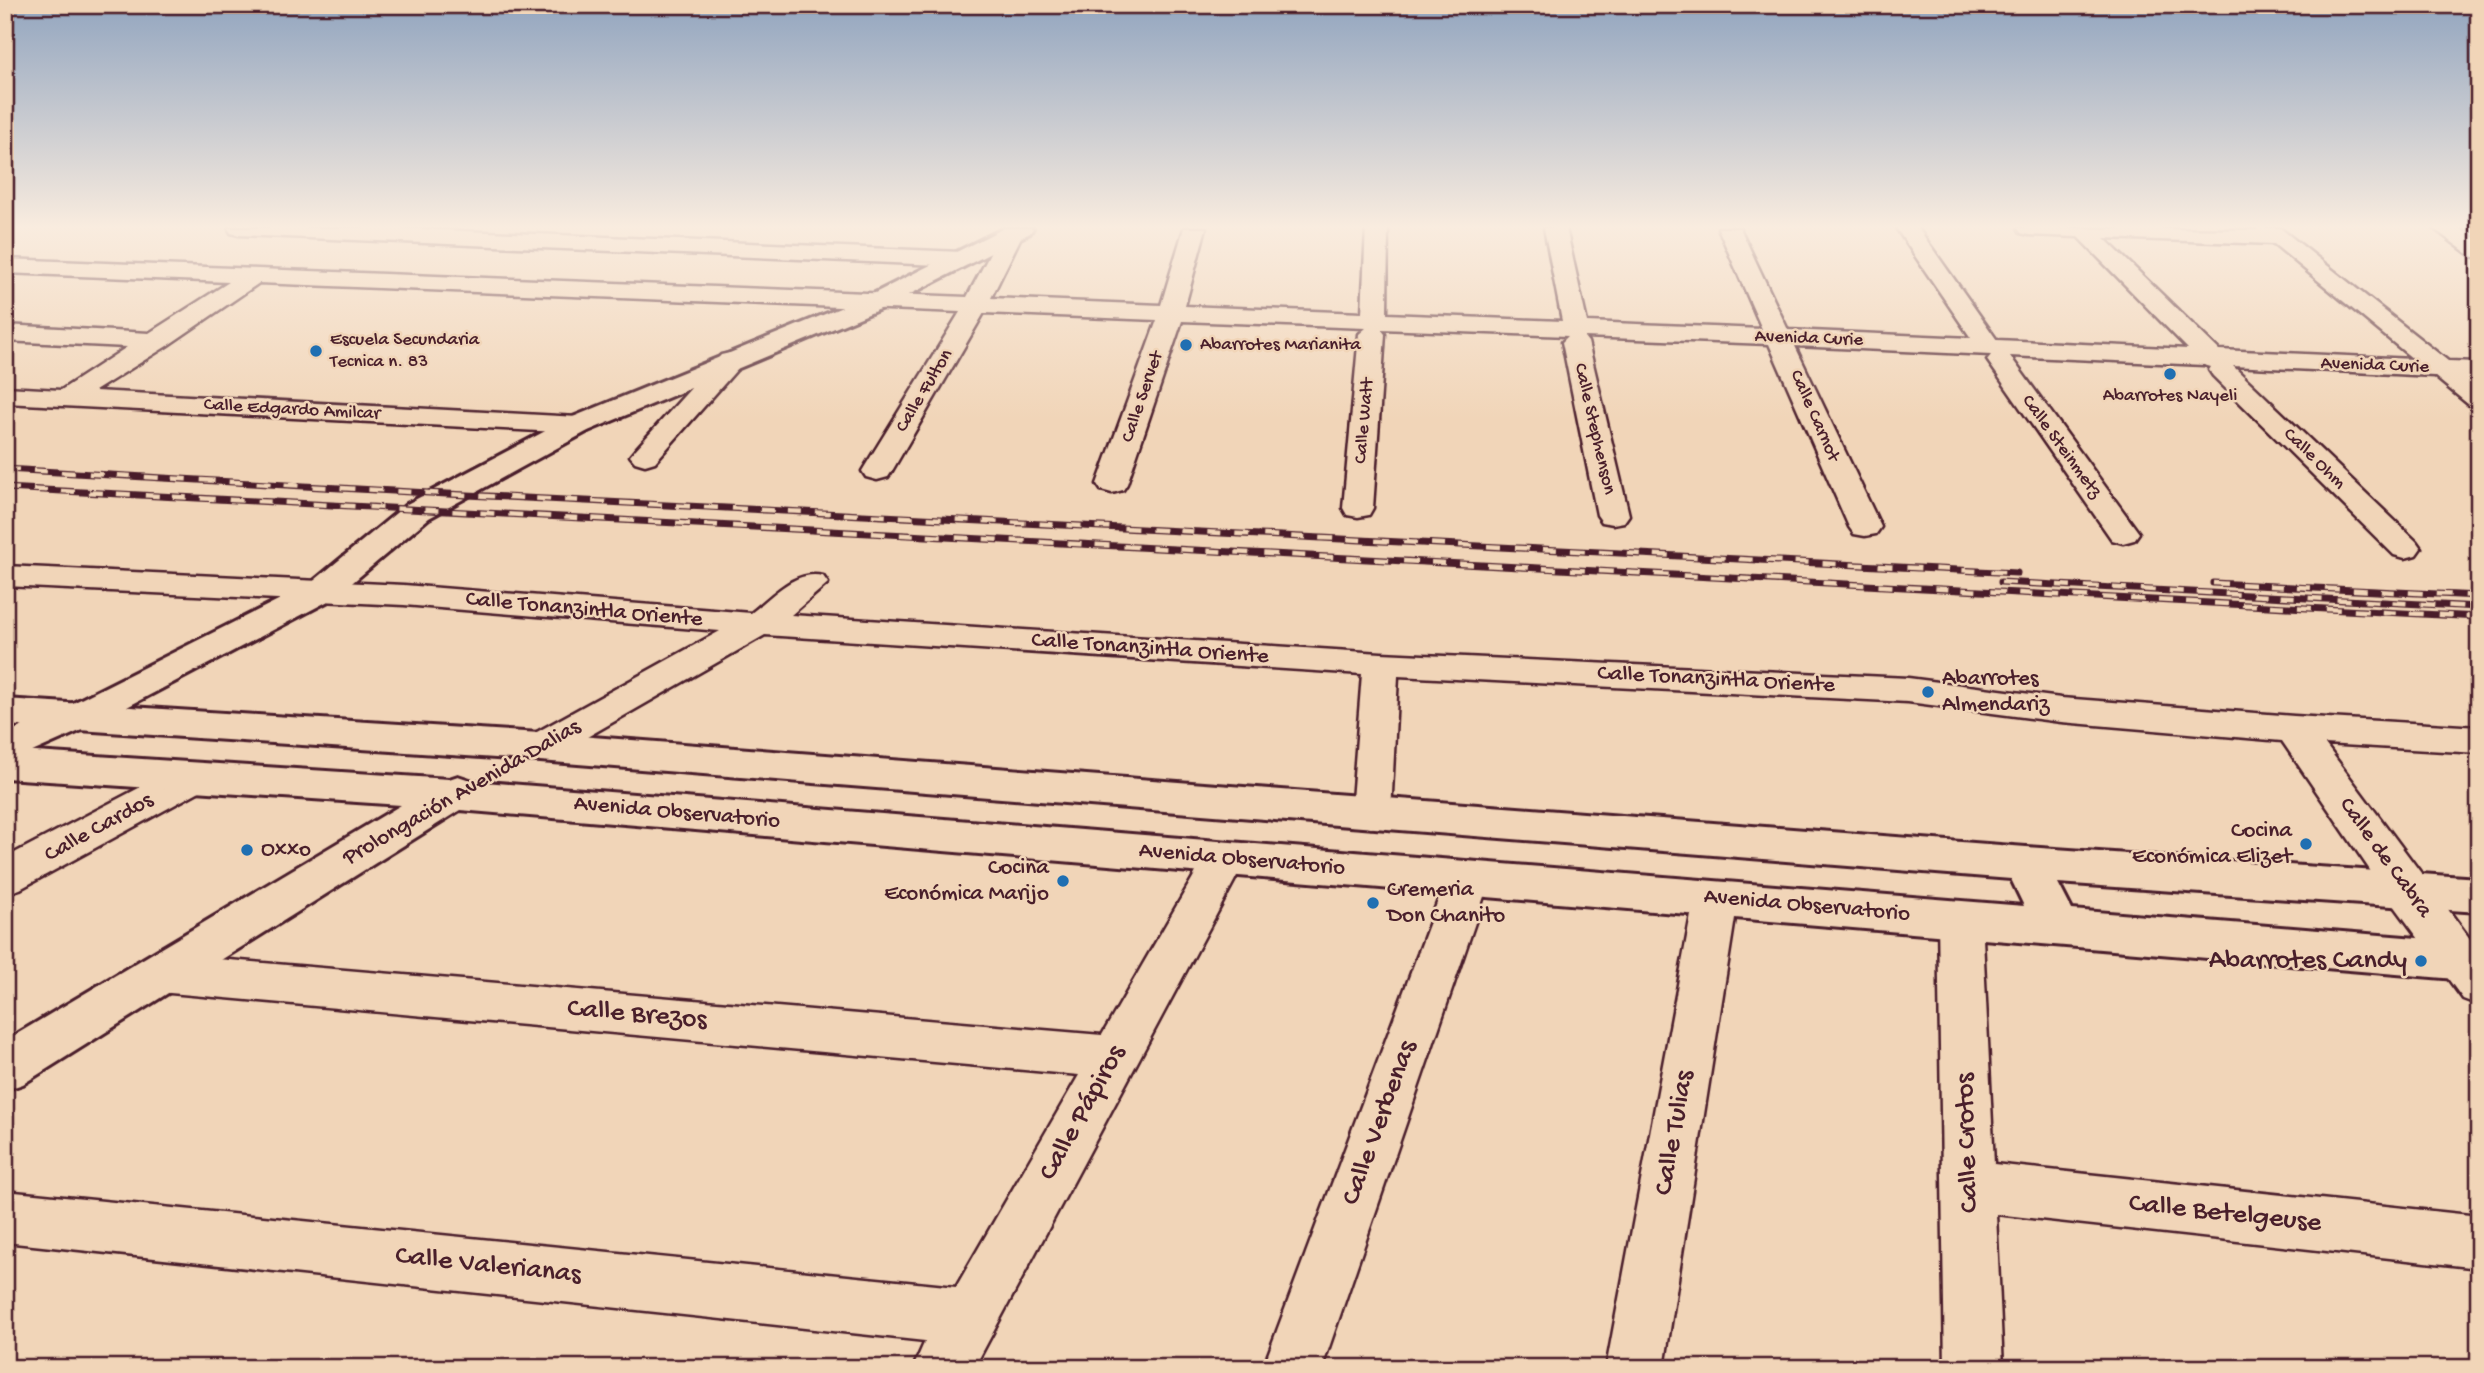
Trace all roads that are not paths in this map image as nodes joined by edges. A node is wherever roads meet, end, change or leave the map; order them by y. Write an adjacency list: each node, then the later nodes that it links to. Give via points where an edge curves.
1 (231, 292): 21 (street)
2 (449, 292): 13 (street, Avenida Curie)
3 (604, 292): 13 (street)
4 (896, 292): 14 (street)
5 (983, 292): 15 (street, Calle Fulton)
6 (1177, 292): 17 (street, Calle Servet)
7 (1374, 292): 18 (street, Calle Watt)
8 (1567, 292): 20 (street, Calle Stephenson)
9 (1758, 292): 22 (street, Calle Carnot)
10 (1952, 292): 23 (street, Calle Steinmetz)
11 (2146, 292): 25 (street, Calle Ohm)
12 (2350, 292): 27 (street)
13 (601, 298): 14 (street, Avenida Curie); 16 (street, Avenida Curie)
14 (876, 302): 15 (street, Avenida Curie); 16 (street)
15 (972, 312): 16 (street, Avenida Curie); 17 (street, Avenida Curie); 33 (street, Calle Fulton)
16 (843, 314): 24 (street)
17 (1169, 319): 18 (street, Avenida Curie); 34 (street, Calle Servet)
18 (1373, 328): 20 (street, Avenida Curie); 35 (street, Calle Watt)
19 (5, 333): 21 (street)
20 (1575, 336): 22 (street, Avenida Curie); 36 (street, Calle Stephenson)
21 (158, 341): 29 (street)
22 (1781, 344): 23 (street, Avenida Curie); 37 (street, Calle Carnot)
23 (1994, 353): 25 (street, Avenida Curie); 38 (street, Calle Steinmetz)
24 (730, 361): 31 (street); 32 (street)
25 (2218, 365): 27 (street, Avenida Curie); 39 (street, Calle Ohm)
26 (2479, 370): 27 (street, Avenida Curie)
27 (2458, 376): 30 (street)
28 (5, 395): 29 (street, Calle Edgardo Amilcar)
29 (68, 397): 31 (street, Calle Edgardo Amilcar)
30 (2479, 399)
31 (578, 425): 42 (street, via 418,511)
32 (645, 456)
33 (877, 471)
34 (1112, 484)
35 (1358, 508)
36 (1614, 515)
37 (1865, 527)
38 (2123, 533)
39 (2405, 548)
40 (5, 576): 42 (street, Calle Tonanzintla Oriente)
41 (811, 583): 43 (street, Prolongación Avenida Dalias)
42 (322, 591): 43 (street, Calle Tonanzintla Oriente); 46 (street)
43 (759, 624): 44 (street, Calle Tonanzintla Oriente); 49 (street, Prolongación Avenida Dalias)
44 (1381, 664): 47 (street, Calle Tonanzintla Oriente, via 1908,690 2061,709); 54 (street)
45 (5, 712): 46 (street)
46 (77, 717): 49 (street); 50 (street)
47 (2294, 729): 48 (street, Calle Tonanzintla Oriente); 61 (street, Calle de Cabra)
48 (2479, 740)
49 (540, 747): 53 (street, Prolongación Avenida Dalias); 54 (street)
50 (5, 750)
51 (5, 764): 52 (street, Avenida Observatorio)
52 (193, 777): 53 (street, Avenida Observatorio); 58 (street, Calle Cardos)
53 (452, 794): 56 (street, Avenida Observatorio); 67 (street, Prolongación Avenida Dalias)
54 (1371, 813): 55 (street)
55 (1578, 829): 57 (street); 60 (street)
56 (1225, 859): 59 (street, Avenida Observatorio); 68 (street, Calle Pápiros)
57 (2026, 864): 61 (street); 65 (street)
58 (5, 878)
59 (1468, 878): 60 (street, Avenida Observatorio); 75 (street, Calle Verbenas)
60 (1585, 888): 63 (street, Avenida Observatorio)
61 (2406, 889): 62 (street); 66 (street, Calle de Cabra)
62 (2479, 895)
63 (1716, 899): 64 (street, Avenida Observatorio); 76 (street, Calle Tulias)
64 (1960, 918): 65 (street, Avenida Observatorio); 70 (street, Calle Crotos)
65 (2057, 926): 66 (street, Avenida Observatorio)
66 (2473, 969)
67 (159, 973): 68 (street, Calle Brezos); 69 (street, Prolongación Avenida Dalias)
68 (1115, 1056): 73 (street, Calle Pápiros)
69 (5, 1068)
70 (1970, 1186): 72 (street, Calle Betelgeuse); 77 (street, Calle Crotos)
71 (5, 1216): 73 (street, Calle Valerianas)
72 (2479, 1242)
73 (970, 1317): 74 (street, Calle Pápiros)
74 (942, 1368)
75 (1292, 1368)
76 (1635, 1368)
77 (1974, 1368)

